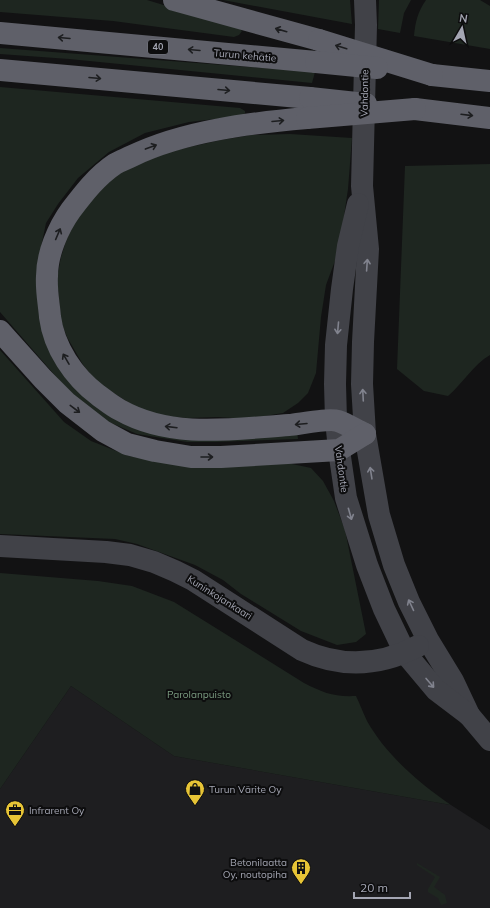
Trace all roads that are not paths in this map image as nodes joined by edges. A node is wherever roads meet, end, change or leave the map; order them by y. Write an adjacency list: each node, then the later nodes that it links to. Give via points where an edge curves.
1 (174, 0): 4 (highway, one-way to 1)
2 (365, 0): 9 (street, Vahdontie)
3 (0, 33): 4 (highway, Turun kehätie / 40, one-way to 3)
4 (317, 51): 6 (highway, one-way to 4, bridge, via 441,75)
5 (0, 70): 7 (highway, one-way to 7)
6 (490, 81)
7 (309, 108): 8 (highway, one-way to 8, bridge, via 414,109); 11 (highway, one-way to 7, via 196,430 162,426 141,420 119,410 86,386 73,370 60,349 53,330 48,302 49,258 67,216 83,193 116,164 150,147 182,138 266,122)
8 (490, 118)
9 (362, 186): 11 (street, Vahdontie, one-way to 11, via 348,246 342,289 336,345); 12 (street, Vahdontie, one-way to 9, via 362,349 368,249)
10 (0, 331): 13 (highway, one-way to 13, via 67,404 103,431 127,444 155,452 191,457)
11 (336, 420): 12 (highway); 13 (street, Vahdontie)
12 (365, 434): 13 (highway); 15 (street, Vahdontie, one-way to 12, via 394,565 379,515)
13 (339, 450): 16 (street, Vahdontie, one-way to 16, via 351,518 384,609)
14 (0, 546): 16 (street, Kuninkojankaari, via 106,552 154,562 193,580 302,650 317,656 347,662 368,662 386,660)
15 (428, 640): 16 (street, Kuninkojankaari); 17 (street, Vahdontie, via 453,681)
16 (405, 653): 17 (street, Vahdontie, one-way to 17, via 436,690)
17 (469, 716): 18 (street, Vahdontie)
18 (490, 740)

